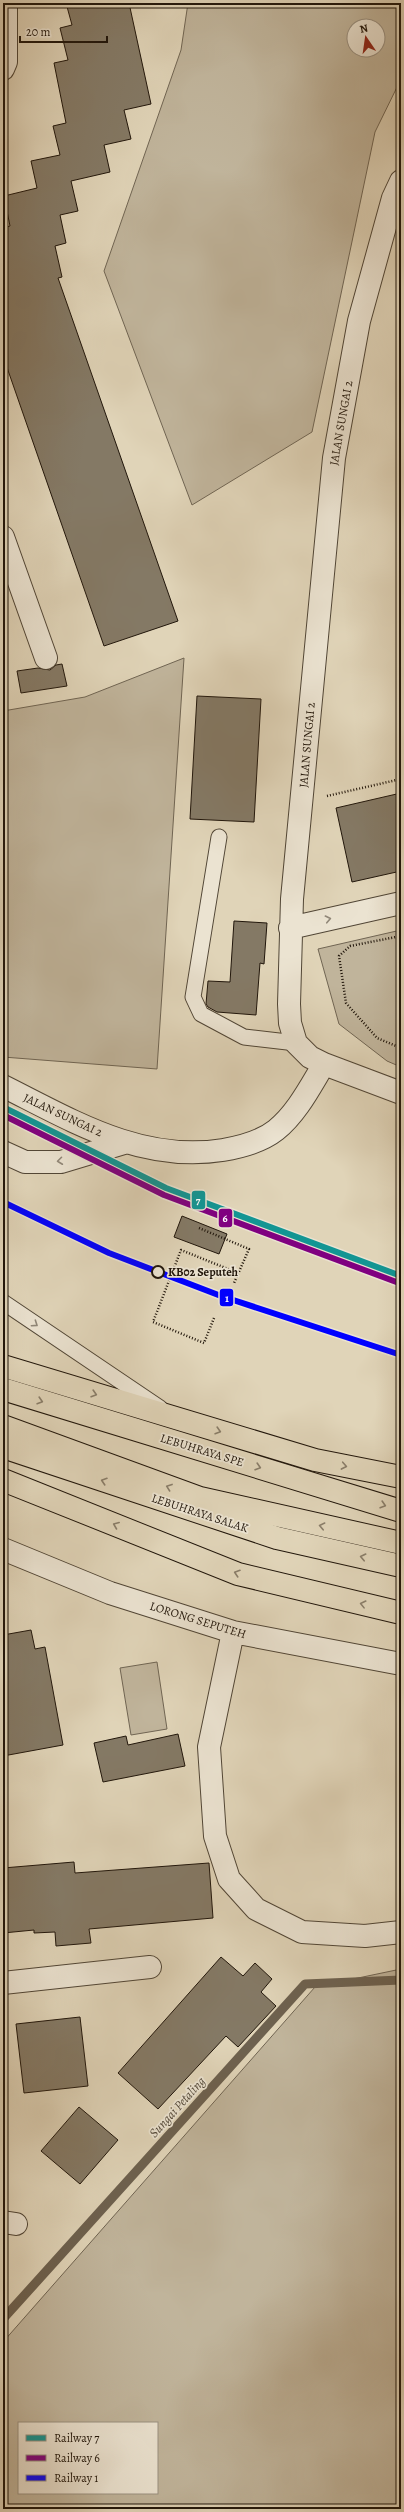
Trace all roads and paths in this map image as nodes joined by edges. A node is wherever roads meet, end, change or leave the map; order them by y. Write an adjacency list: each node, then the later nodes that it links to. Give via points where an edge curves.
1 (6, 3): 2 (street, via 6,62)
2 (3, 69)
3 (401, 181): 7 (street, JALAN SUNGAI 2, via 393,198 359,321 334,458)
4 (3, 537): 5 (street)
5 (46, 658)
6 (401, 779): 7 (path)
7 (302, 802): 10 (street, JALAN SUNGAI 2)
8 (219, 837): 12 (lane, via 193,997 201,1014 244,1037)
9 (401, 903): 10 (street, one-way to 9)
10 (290, 928): 12 (street, JALAN SUNGAI 2, via 290,1023)
11 (401, 936): 13 (path, via 350,946 339,956 346,1003 377,1038)
12 (296, 1043): 14 (street, JALAN SUNGAI 2, via 310,1057)
13 (401, 1048)
14 (324, 1064): 16 (street); 17 (street, JALAN SUNGAI 2, via 294,1111 276,1130 245,1146 209,1152 177,1152)
15 (3, 1086): 17 (street, JALAN SUNGAI 2)
16 (401, 1093)
17 (124, 1143): 18 (street, JALAN SUNGAI 2, one-way to 18, via 61,1162 25,1162)
18 (3, 1152)
19 (199, 1228): 20 (path, via 249,1250)
20 (238, 1273): 21 (path); 23 (path, via 181,1250 153,1322 204,1343)
21 (234, 1283)
22 (3, 1302): 26 (lane, one-way to 26)
23 (214, 1318)
24 (3, 1366): 26 (highway, one-way to 26)
25 (3, 1389): 31 (highway, LEBUHRAYA SPE, one-way to 31)
26 (174, 1418): 29 (highway, one-way to 29, via 315,1460)
27 (3, 1426): 32 (highway, one-way to 27, via 200,1498)
28 (3, 1447): 34 (highway, LEBUHRAYA SALAK, one-way to 28, via 277,1538)
29 (401, 1477)
30 (3, 1480): 35 (highway, one-way to 30, via 238,1574)
31 (401, 1511)
32 (401, 1543)
33 (3, 1549): 36 (street, LORONG SEPUTEH, via 110,1592)
34 (401, 1566)
35 (401, 1613)
36 (233, 1632): 37 (street, LORONG SEPUTEH); 38 (street, via 209,1747 215,1836 229,1879 256,1909 302,1932 365,1936)
37 (401, 1664)
38 (401, 1932)
39 (150, 1967): 40 (street)
40 (3, 1983)

